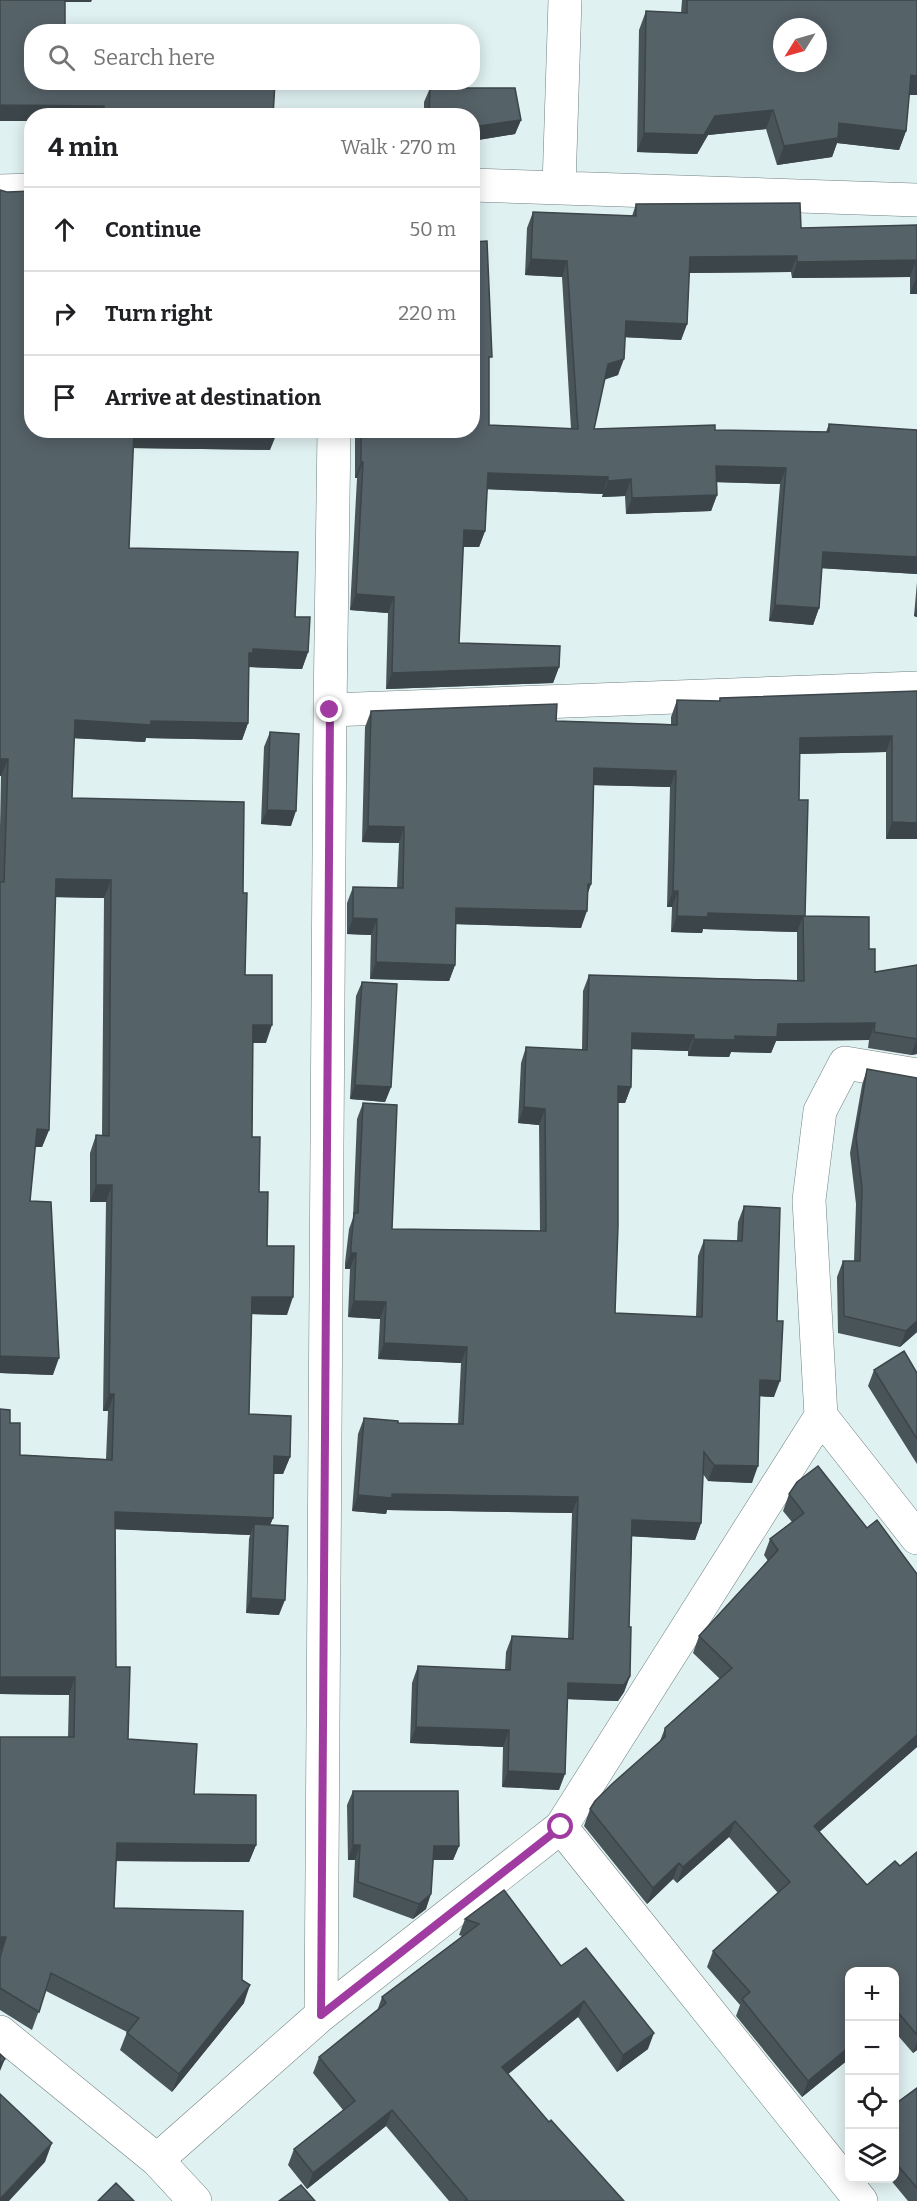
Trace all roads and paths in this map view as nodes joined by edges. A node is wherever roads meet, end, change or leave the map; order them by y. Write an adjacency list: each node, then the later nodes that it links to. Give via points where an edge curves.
1 (565, 0): 3 (street)
2 (480, 185): 3 (street)
3 (559, 186): 6 (street)
4 (24, 190): 5 (street)
5 (0, 191)
6 (917, 200)
7 (334, 438): 9 (street)
8 (917, 688): 9 (street)
9 (330, 710): 14 (street)
10 (917, 1075): 11 (street, via 845,1063 820,1111 809,1200)
11 (821, 1416): 12 (street); 13 (street)
12 (917, 1539)
13 (561, 1827): 14 (street); 18 (street)
14 (321, 2015): 16 (street)
15 (0, 2032): 16 (street)
16 (157, 2160): 17 (street)
17 (195, 2201)
18 (861, 2201)

